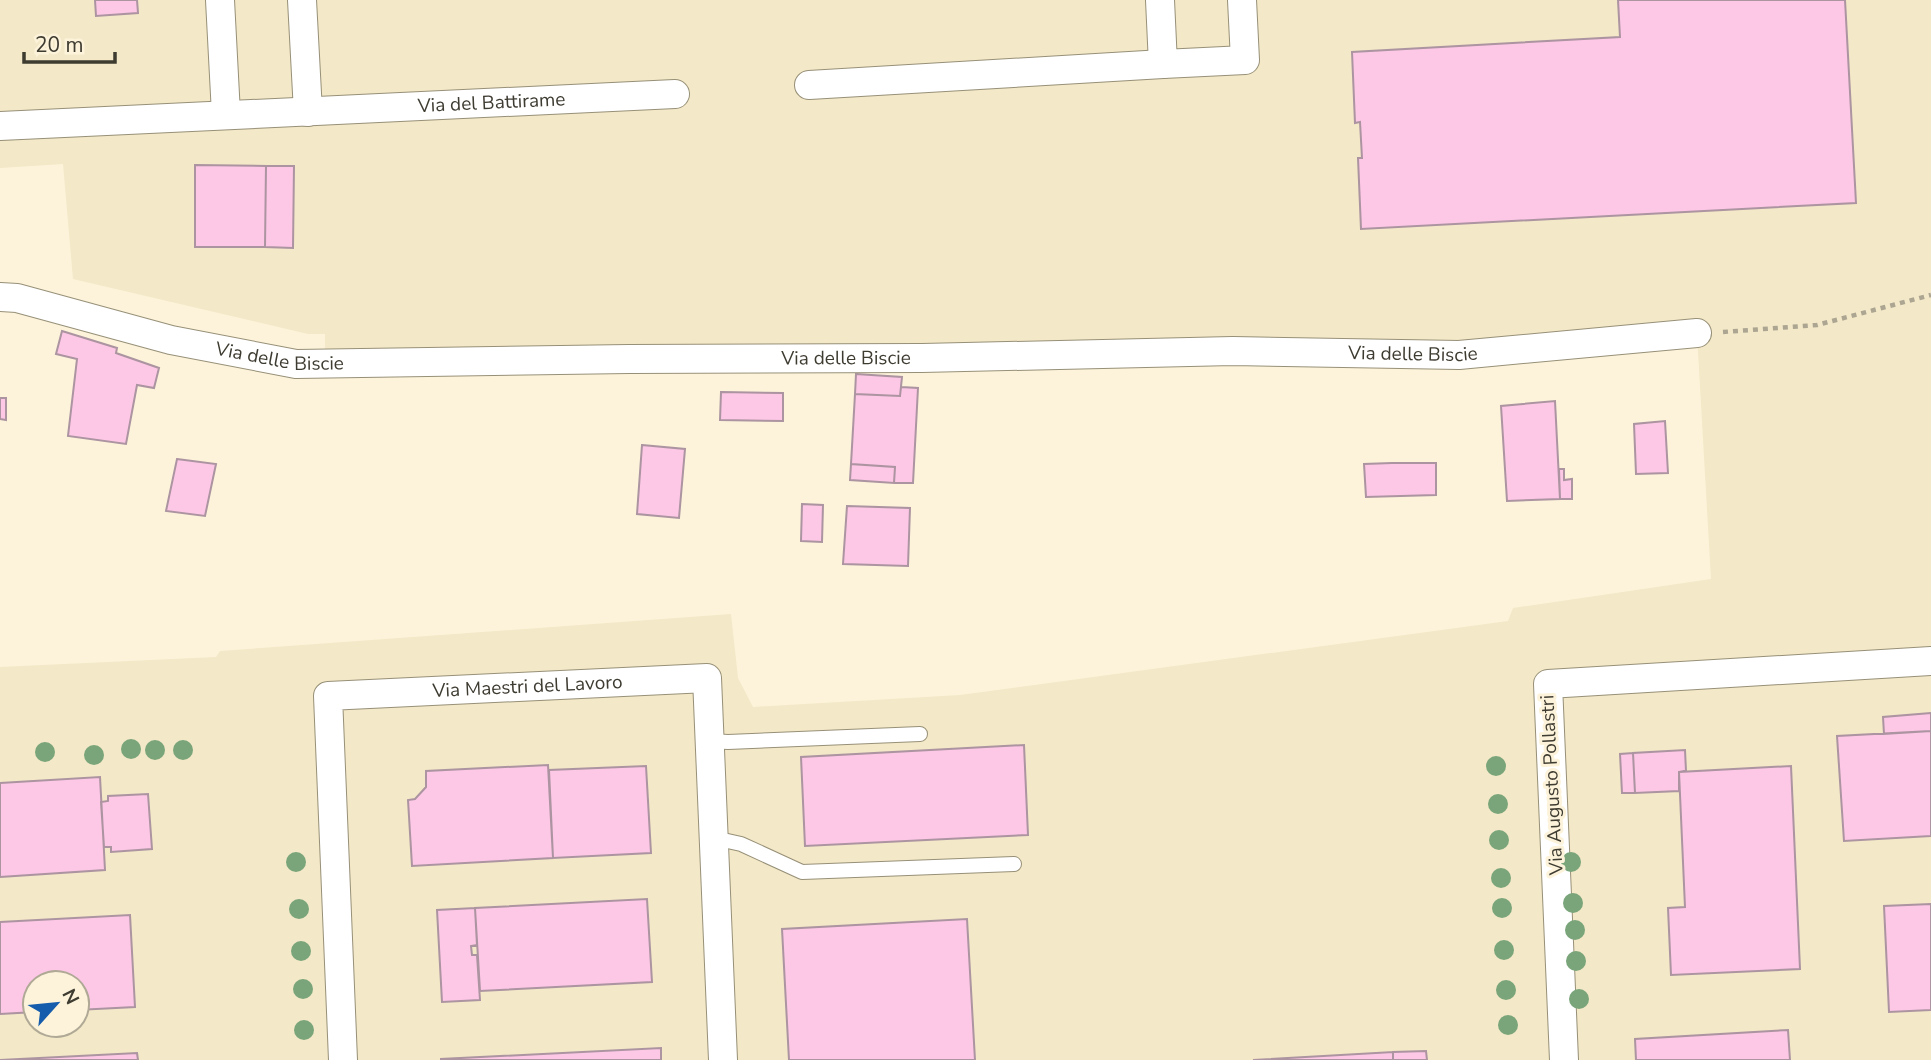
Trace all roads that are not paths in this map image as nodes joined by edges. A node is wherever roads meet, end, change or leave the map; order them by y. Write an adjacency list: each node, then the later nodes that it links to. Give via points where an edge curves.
1 (220, 0): 9 (street)
2 (302, 0): 8 (street)
3 (1160, 0): 5 (street)
4 (1242, 0): 5 (street, via 1245,60)
5 (1163, 64): 6 (street)
6 (809, 85)
7 (675, 94): 8 (street, Via del Battirame)
8 (308, 112): 9 (street, Via del Battirame)
9 (226, 114): 10 (street, Via del Battirame)
10 (0, 126)
11 (0, 297): 12 (street, Via delle Biscie, via 171,340 296,364 1233,351 1459,355)
12 (1697, 333)
13 (1931, 661): 20 (street, Via Augusto Pollastri, via 1548,684)
14 (920, 734): 15 (lane)
15 (710, 740): 16 (street, Via Maestri del Lavoro); 18 (street, Via Maestri del Lavoro, via 707,678 328,696)
16 (714, 838): 17 (lane, via 741,844 802,872); 19 (street, Via Maestri del Lavoro)
17 (1014, 864)
18 (344, 1060)
19 (723, 1060)
20 (1564, 1060)

